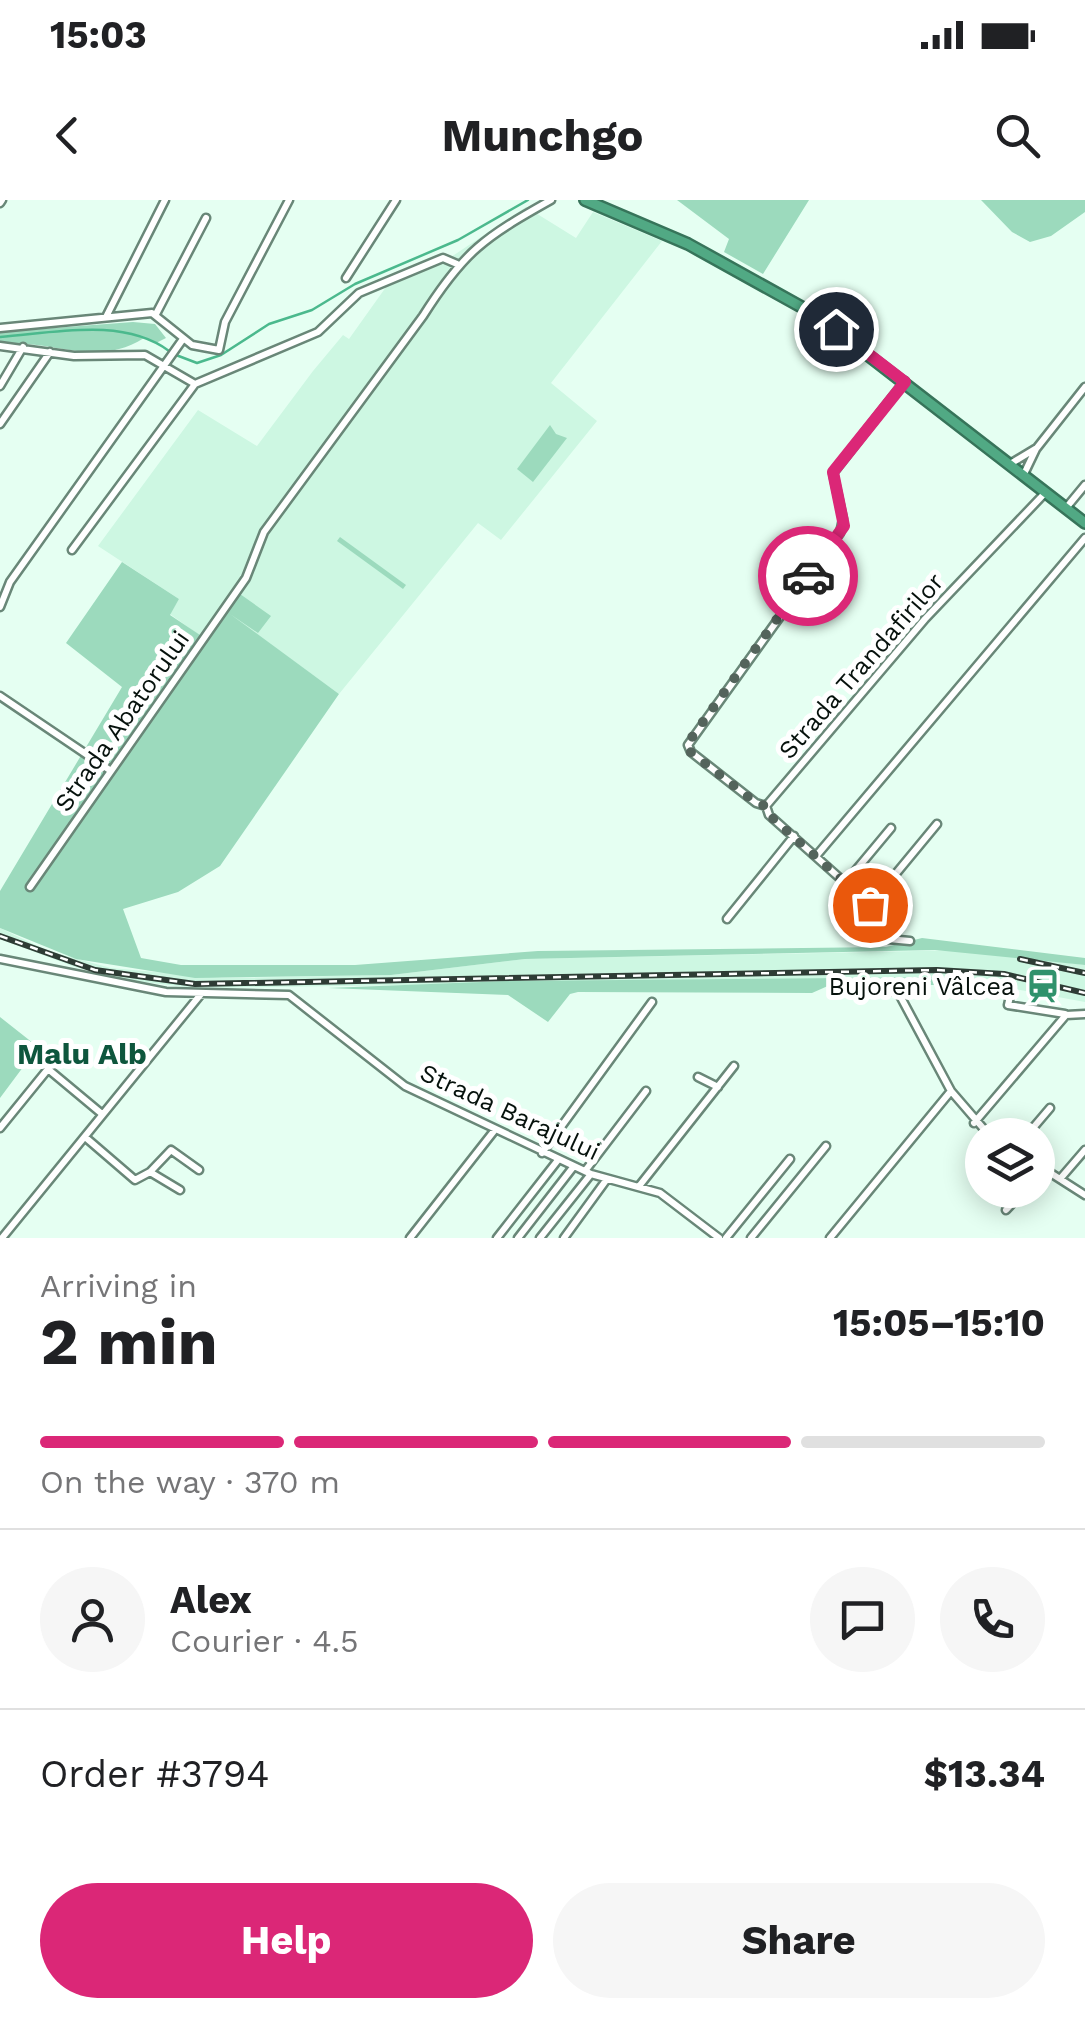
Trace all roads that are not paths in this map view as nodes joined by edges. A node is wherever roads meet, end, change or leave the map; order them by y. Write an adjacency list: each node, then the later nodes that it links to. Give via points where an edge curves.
1 (165, 200): 10 (street)
2 (289, 200): 12 (street, via 225,322 222,346 209,351)
3 (396, 200): 8 (street)
4 (551, 200): 7 (street, Strada Abatorului, via 499,229)
5 (587, 200): 17 (highway, via 773,289)
6 (206, 218): 9 (street)
7 (457, 264): 18 (street, via 443,258 377,284 349,300 318,332); 33 (street, Strada Abatorului, via 264,532 246,578)
8 (346, 278)
9 (156, 314): 10 (street); 12 (street)
10 (106, 317): 11 (street)
11 (0, 328)
12 (181, 343): 16 (street)
13 (0, 346): 14 (street)
14 (23, 347): 15 (street); 19 (street)
15 (50, 352): 16 (street, via 139,354); 21 (street)
16 (164, 367): 18 (street); 31 (street, via 10,582)
17 (905, 382): 23 (highway); 34 (street, via 833,472 840,533 688,745)
18 (196, 384): 30 (street)
19 (0, 386)
20 (1085, 387): 22 (street)
21 (0, 424)
22 (1036, 449): 23 (street); 24 (street)
23 (1010, 464): 24 (highway)
24 (1024, 474): 26 (highway)
25 (1085, 484): 27 (street)
26 (1046, 492): 27 (highway); 34 (street, Strada Trandafirilor, via 925,619)
27 (1066, 508): 28 (highway)
28 (1085, 523)
29 (1085, 538): 38 (street)
30 (72, 550)
31 (0, 607)
32 (0, 696): 33 (street)
33 (111, 771): 40 (street, Strada Abatorului)
34 (766, 806): 37 (street)
35 (936, 824): 41 (street)
36 (890, 828): 39 (street)
37 (794, 836): 38 (street); 42 (street)
38 (817, 855): 39 (street)
39 (846, 882): 41 (street)
40 (30, 887)
41 (870, 905): 43 (street, via 888,938)
42 (727, 919)
43 (910, 941)
44 (0, 959): 47 (street, Strada Barajului, via 120,986)
45 (847, 986): 55 (street, via 898,992)
46 (1002, 990): 50 (street, via 1011,992 1008,1006)
47 (202, 994): 57 (street); 62 (street, Strada Barajului, via 289,995 404,1086)
48 (652, 1002): 66 (street)
49 (1085, 1014): 50 (street)
50 (1066, 1015): 59 (street)
51 (734, 1066): 53 (street)
52 (698, 1077): 53 (street)
53 (718, 1087): 76 (street)
54 (646, 1090): 72 (street)
55 (951, 1091): 58 (street); 87 (street)
56 (1050, 1108): 60 (street)
57 (102, 1114): 61 (street, via 48,1070); 63 (street)
58 (970, 1118)
59 (978, 1118)
60 (1042, 1118)
61 (0, 1128)
62 (494, 1131): 66 (street, Strada Barajului); 80 (street)
63 (84, 1136): 71 (street, via 135,1180); 79 (street)
64 (826, 1146): 86 (street)
65 (1085, 1150): 75 (street)
66 (542, 1153): 68 (street, Strada Barajului)
67 (790, 1159): 85 (street)
68 (558, 1160): 69 (street, Strada Barajului); 81 (street)
69 (574, 1166): 72 (street, Strada Barajului); 82 (street)
70 (199, 1170): 71 (street, via 171,1150)
71 (150, 1172): 77 (street)
72 (588, 1172): 74 (street, Strada Barajului); 83 (street)
73 (1055, 1176): 75 (street)
74 (607, 1179): 76 (street, Strada Barajului); 84 (street)
75 (1060, 1179): 78 (street)
76 (640, 1185): 85 (street, Strada Barajului)
77 (180, 1190)
78 (1085, 1195)
79 (2, 1238)
80 (410, 1238)
81 (497, 1238)
82 (518, 1238)
83 (540, 1238)
84 (564, 1238)
85 (722, 1238)
86 (751, 1238)
87 (830, 1238)

